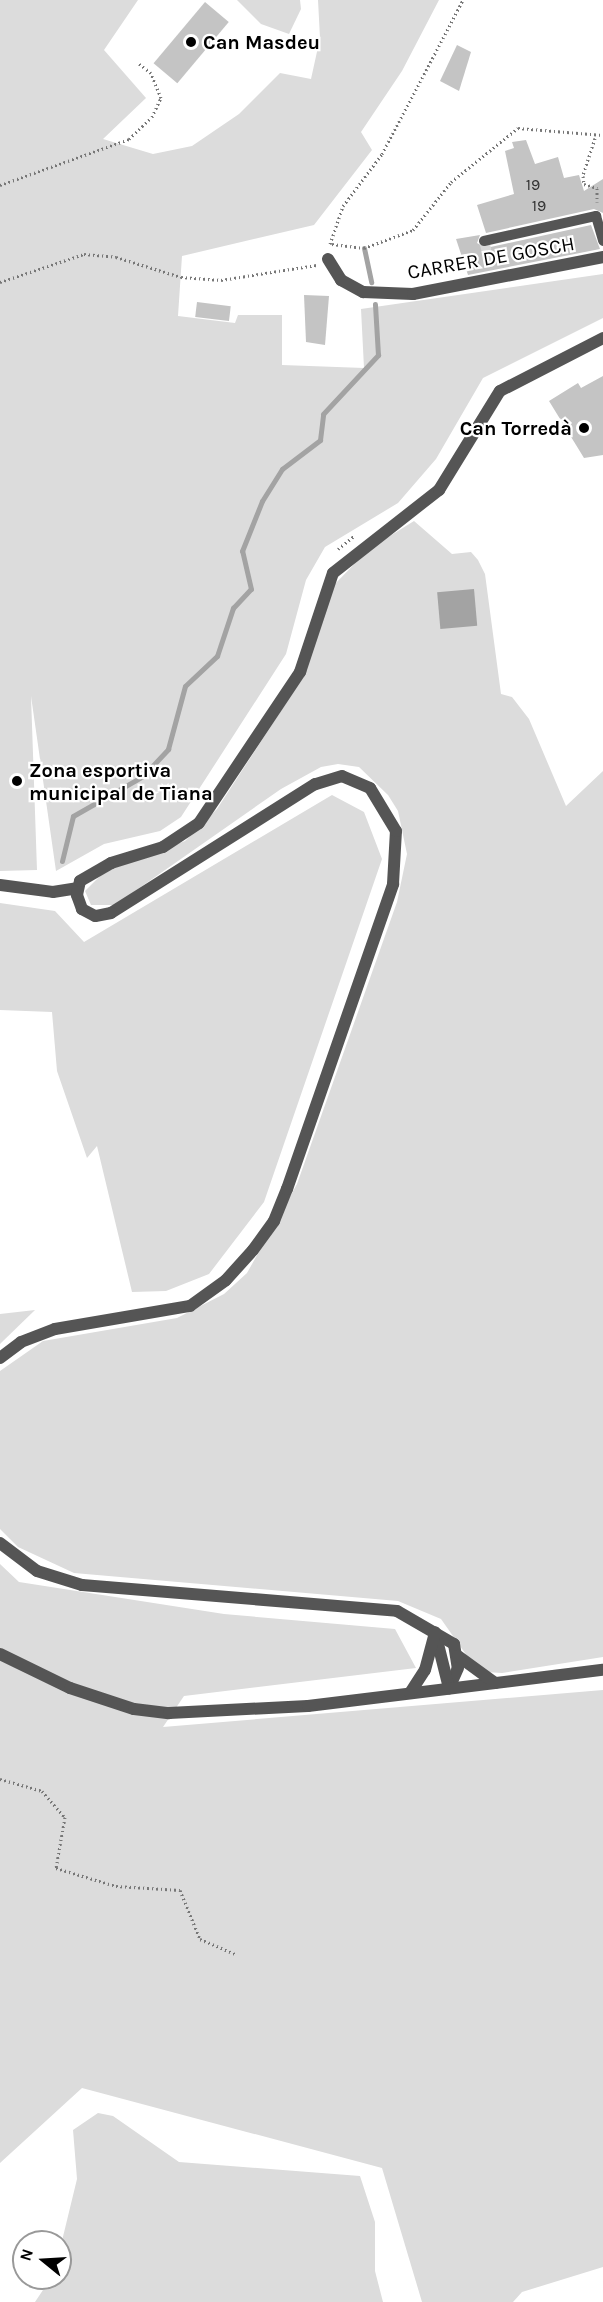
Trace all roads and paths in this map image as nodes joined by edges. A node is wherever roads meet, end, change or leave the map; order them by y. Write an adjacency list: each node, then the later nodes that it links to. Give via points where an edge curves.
1 (463, 0): 4 (path, via 382,154 343,206 330,244 364,248 413,230 451,182 518,128)
2 (138, 63): 5 (path, via 151,73 160,98 152,117 129,139)
3 (603, 135): 4 (path)
4 (594, 138): 6 (path, via 583,176 584,184 597,188)
5 (0, 185)
6 (596, 216): 7 (street, CARRER DE GOSCH); 8 (street, CARRER DE GOSCH)
7 (484, 241)
8 (603, 241)
9 (603, 257): 10 (street, CARRER DE GOSCH, via 413,294 363,292 341,280)
10 (328, 259): 11 (path, via 311,268 220,280 181,277 116,257 84,254)
11 (0, 282)
12 (603, 338): 14 (street, via 500,391 439,490 333,573 300,672 199,822 163,847 97,869)
13 (0, 885): 14 (street, via 53,892)
14 (77, 888): 15 (street, via 78,902 88,913 111,913 327,778 358,779 370,788 396,831 393,884 287,1189 274,1221 253,1250 226,1280 190,1306 55,1329 21,1342)
15 (0, 1358)
16 (0, 1543): 17 (street, via 37,1571 82,1585 369,1605 415,1618)
17 (435, 1632): 19 (street, via 454,1644); 22 (street); 23 (street, via 425,1670)
18 (0, 1654): 23 (street, via 69,1688 134,1709 169,1713 308,1706)
19 (458, 1656): 21 (street); 22 (street)
20 (603, 1670): 21 (street)
21 (496, 1683): 22 (street)
22 (449, 1688): 23 (street)
23 (410, 1693)
24 (0, 1779): 25 (path, via 42,1791 65,1817 56,1868 116,1886 180,1890 200,1939)
25 (235, 1954)

